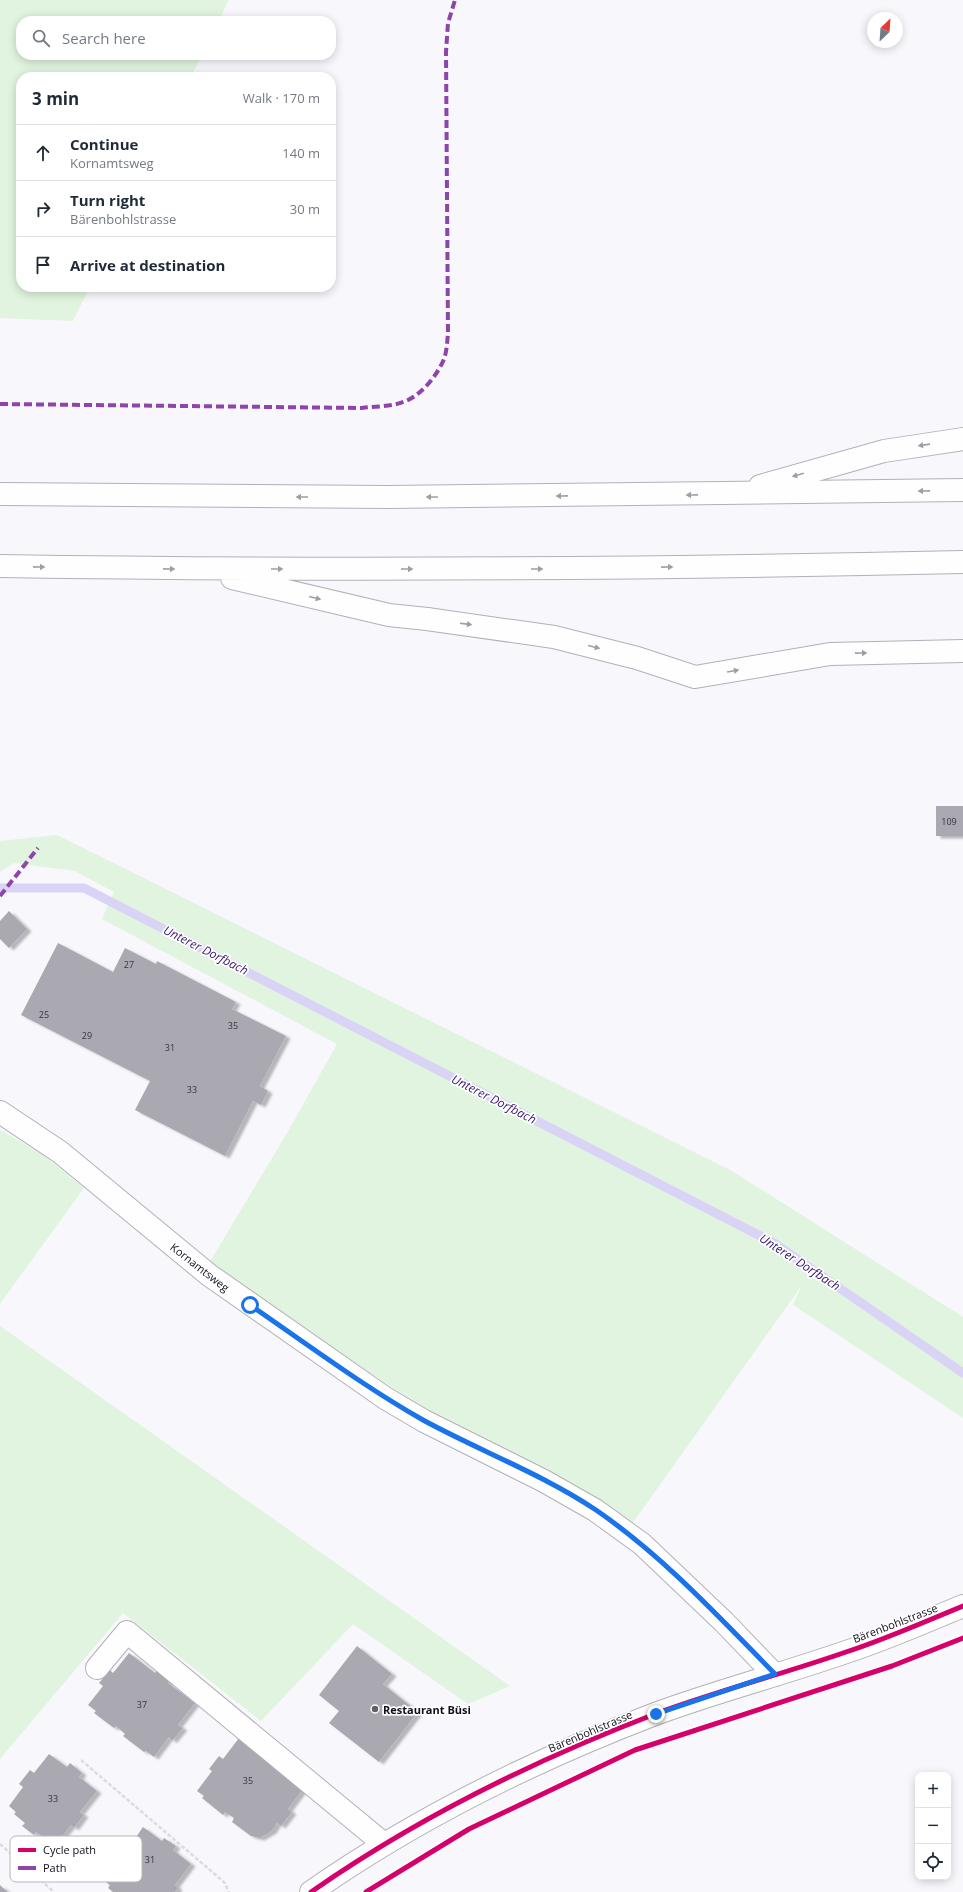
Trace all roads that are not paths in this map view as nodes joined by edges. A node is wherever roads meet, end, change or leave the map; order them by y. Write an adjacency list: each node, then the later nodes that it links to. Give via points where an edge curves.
1 (963, 439): 4 (main road, one-way to 4, via 884,451)
2 (963, 490): 4 (main road, one-way to 4)
3 (0, 494): 4 (main road, one-way to 3, via 388,497)
4 (731, 494)
5 (963, 562): 7 (main road, one-way to 5, via 556,568)
6 (0, 566): 7 (main road, one-way to 7)
7 (196, 569): 8 (main road, one-way to 8, via 389,615 554,637 637,658 694,677 830,654)
8 (963, 651)
9 (0, 1112): 12 (main road, Kornamtsweg, via 60,1152 209,1275 385,1398 595,1510 636,1540 724,1622)
10 (963, 1606): 12 (main road, Bärenbohlstrasse, via 846,1652)
11 (97, 1668): 13 (main road, via 127,1632)
12 (775, 1674): 13 (main road, Bärenbohlstrasse, via 656,1714 580,1745 519,1772)
13 (384, 1844): 14 (main road, Bärenbohlstrasse)
14 (311, 1892)

